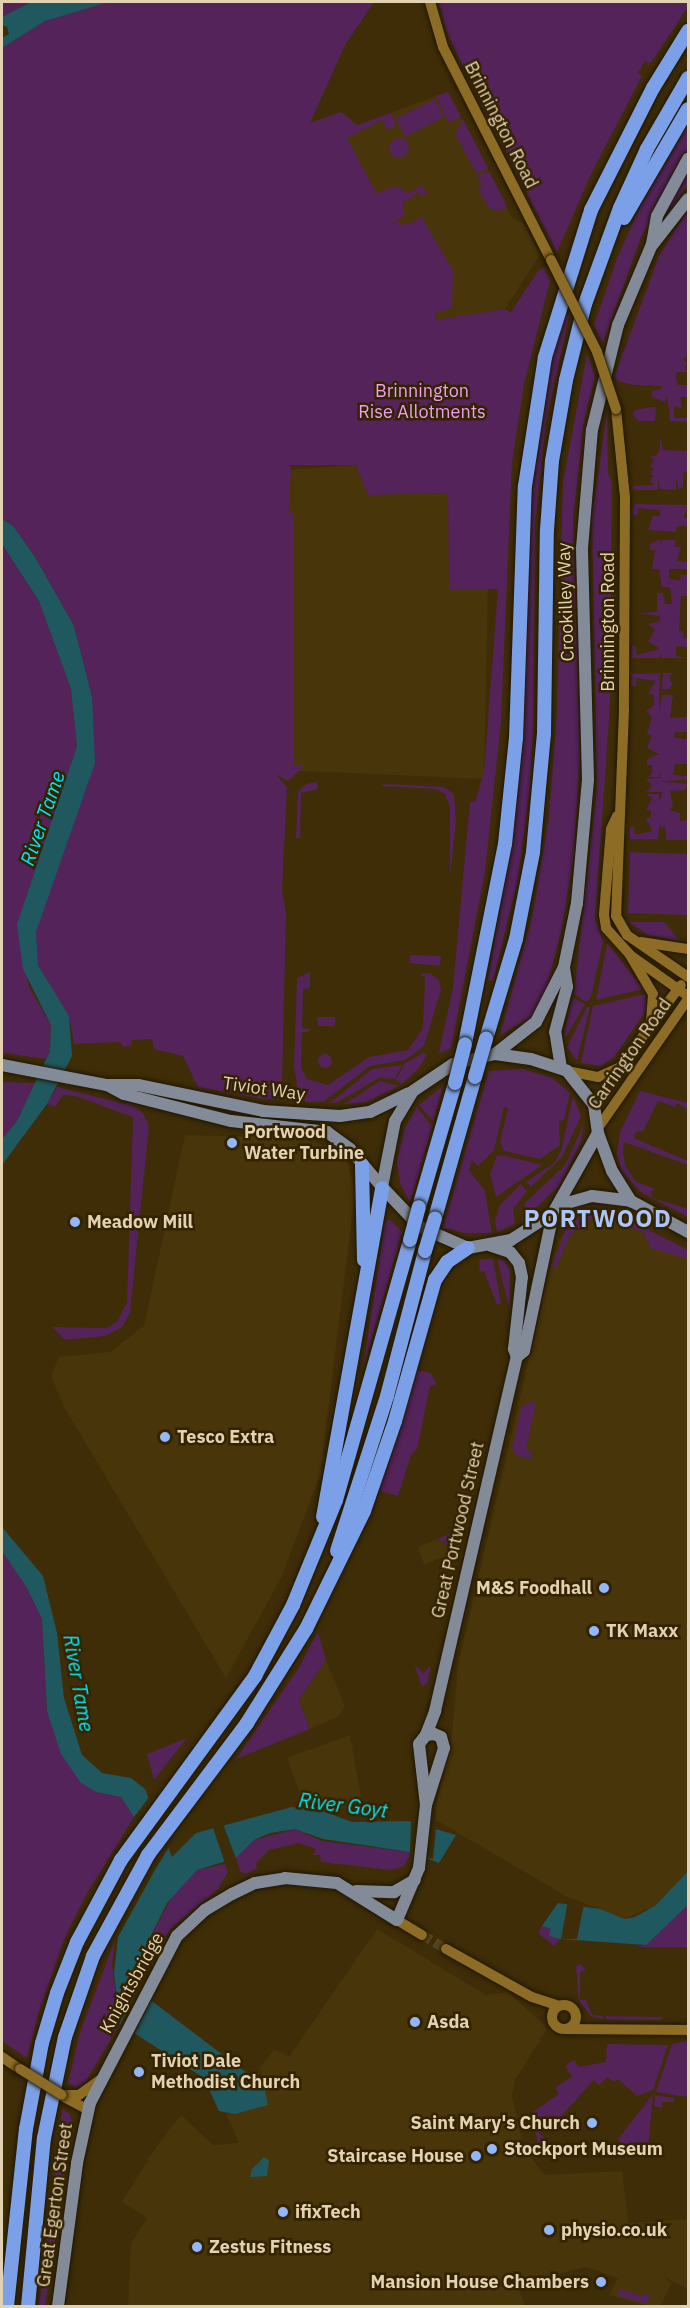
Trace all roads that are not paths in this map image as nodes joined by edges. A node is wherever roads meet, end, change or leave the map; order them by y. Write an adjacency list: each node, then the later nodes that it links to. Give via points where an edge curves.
1 (430, 2): 9 (street, Brinnington Road, bridge, via 443,47 597,352 616,409 625,497 624,710)
2 (688, 31): 33 (highway, bridge, via 653,88 596,201 573,257 545,357 525,486 516,738 505,844 455,1083)
3 (688, 78): 8 (highway, via 647,149)
4 (688, 109): 8 (highway)
5 (688, 159): 7 (main road, Crookilley Way, via 657,216)
6 (688, 199): 7 (main road, Crookilley Way)
7 (652, 244): 13 (main road, Crookilley Way, via 608,355 584,487 588,779 577,903)
8 (603, 252): 34 (highway, bridge, via 566,380 552,461 544,734 533,852 516,939 425,1251)
9 (617, 815): 10 (street, Brinnington Road, via 621,830 616,916 623,930); 12 (street, Brinnington Road, via 611,829 604,922 609,934)
10 (638, 942): 11 (street); 14 (street, Brinnington Road)
11 (688, 949)
12 (630, 955): 15 (street, Brinnington Road); 17 (street, via 653,994)
13 (564, 967): 18 (main road, Crookilley Way, via 536,1022); 20 (main road, Crookilley Way, via 567,987 555,1032)
14 (688, 976): 15 (street, Carrington Road)
15 (678, 988): 16 (street, Brinnington Road); 17 (street, Carrington Road)
16 (688, 997): 23 (street, Carrington Road)
17 (651, 1023): 20 (street, Carrington Road, via 614,1071 598,1077)
18 (495, 1054): 20 (main road); 22 (main road, via 453,1064)
19 (2, 1065): 21 (main road, Tiviot Way)
20 (564, 1070): 23 (main road, via 594,1105)
21 (107, 1085): 22 (main road, Tiviot Way, via 138,1085 263,1111 340,1116 378,1109); 24 (main road, Tiviot Way, via 124,1094 239,1122 316,1129 335,1137)
22 (413, 1091): 25 (main road, via 395,1121)
23 (598, 1130): 26 (main road, via 612,1171); 27 (main road)
24 (359, 1160): 25 (main road, Tiviot Way); 31 (highway)
25 (382, 1187): 30 (main road, via 420,1227); 31 (highway)
26 (631, 1201): 27 (main road, via 592,1196); 28 (main road)
27 (557, 1209): 29 (main road, via 511,1240); 32 (main road, Great Portwood Street, via 524,1351)
28 (688, 1232)
29 (491, 1246): 30 (main road); 32 (main road, Great Portwood Street, via 516,1256 522,1277 514,1349)
30 (468, 1248): 34 (highway, via 447,1262 435,1280)
31 (365, 1268): 33 (highway)
32 (517, 1357): 35 (main road, Great Portwood Street)
33 (338, 1473): 57 (highway, via 318,1545 293,1605 255,1676 139,1832 77,1942 42,2043 26,2129)
34 (367, 1482): 58 (highway, via 326,1586 278,1677 148,1855 93,1956 65,2037 44,2138)
35 (435, 1712): 36 (main road, Great Portwood Street); 37 (main road, Great Portwood Street, via 441,1721)
36 (426, 1735): 37 (main road); 38 (main road, via 419,1744)
37 (441, 1737): 39 (main road, via 444,1748)
38 (422, 1755): 39 (main road); 40 (main road)
39 (439, 1759): 40 (main road)
40 (426, 1805): 41 (main road)
41 (415, 1880): 42 (main road, via 394,1892); 43 (main road)
42 (355, 1891): 43 (main road, Knightsbridge); 54 (main road, Knightsbridge, via 309,1878 255,1883 193,1920 177,1936)
43 (397, 1920): 44 (street)
44 (422, 1935)
45 (446, 1949): 46 (street)
46 (532, 1997): 47 (street); 49 (street)
47 (559, 2006): 48 (street, via 568,2006); 49 (street)
48 (576, 2013): 50 (street, via 574,2024); 51 (street)
49 (552, 2019): 50 (street, via 558,2028)
50 (567, 2029): 51 (street)
51 (596, 2030): 52 (street)
52 (688, 2030)
53 (2, 2057): 55 (street, bridge)
54 (100, 2080): 55 (street, via 79,2095); 56 (main road, Knightsbridge)
55 (62, 2095): 56 (street)
56 (88, 2110): 59 (main road, Great Egerton Street)
57 (7, 2307)
58 (28, 2307)
59 (58, 2307)

